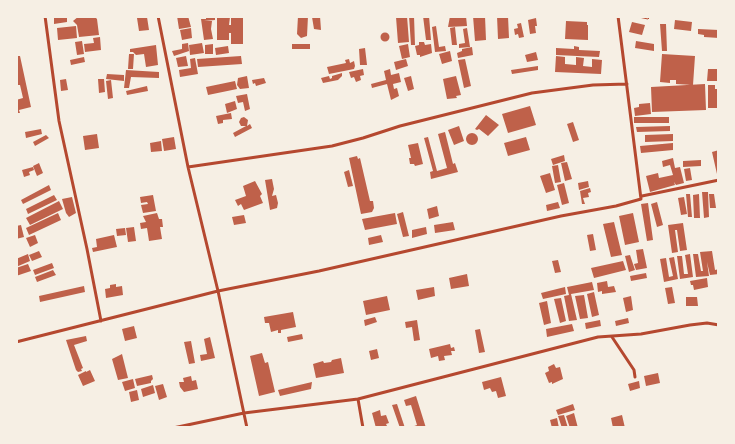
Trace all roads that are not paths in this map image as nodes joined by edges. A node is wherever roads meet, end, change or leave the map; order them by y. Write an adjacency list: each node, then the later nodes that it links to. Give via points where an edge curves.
1 (45, 16): 11 (street, via 58,121)
2 (158, 16): 7 (street)
3 (618, 16): 6 (street)
4 (634, 16): 5 (lane, via 648,19)
5 (651, 16)
6 (627, 84): 7 (street, via 532,93 332,146); 9 (street)
7 (188, 167): 10 (street)
8 (719, 180): 9 (street)
9 (642, 196): 10 (street, via 635,202)
10 (218, 291): 11 (street); 17 (street)
11 (101, 321): 14 (street)
12 (719, 325): 13 (street, via 698,324)
13 (612, 336): 15 (street, via 634,370); 16 (street, via 582,340)
14 (16, 342)
15 (635, 377)
16 (358, 399): 17 (street); 20 (street)
17 (244, 413): 18 (street); 19 (street)
18 (173, 428)
19 (247, 428)
20 (363, 428)

